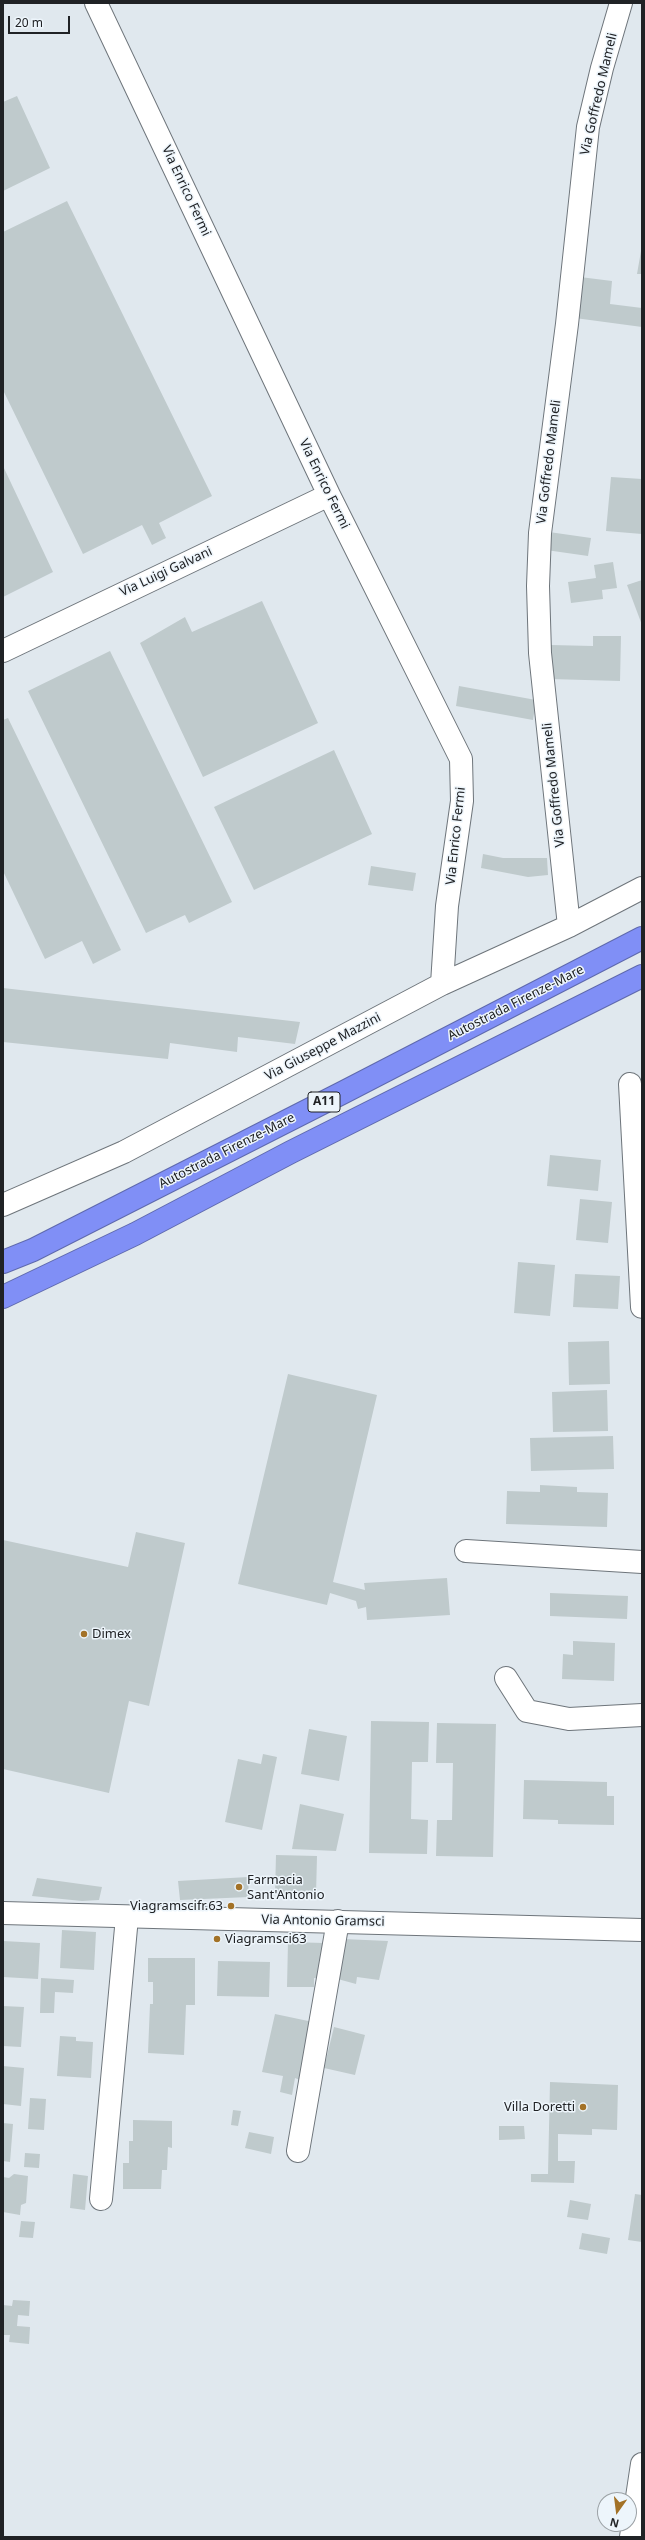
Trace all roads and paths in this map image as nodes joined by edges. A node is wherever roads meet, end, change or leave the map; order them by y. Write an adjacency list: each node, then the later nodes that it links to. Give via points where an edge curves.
1 (96, 3): 3 (street, Via Enrico Fermi)
2 (621, 3): 6 (street, Via Goffredo Mameli, via 588,127 567,324 540,533 540,653)
3 (329, 495): 4 (street, Via Luigi Galvani); 9 (street, Via Enrico Fermi, via 462,759 462,801 447,906)
4 (3, 651)
5 (642, 888): 6 (street, Via Giuseppe Mazzini)
6 (569, 926): 9 (street, Via Giuseppe Mazzini)
7 (642, 938): 12 (highway, Autostrada Firenze-Mare / A11, via 33,1250)
8 (642, 976): 13 (highway, A11, via 298,1148 135,1234)
9 (442, 984): 11 (street, Via Giuseppe Mazzini, via 124,1152)
10 (630, 1084): 14 (street)
11 (3, 1205)
12 (3, 1262)
13 (3, 1297)
14 (642, 1307)
15 (466, 1551): 16 (street)
16 (642, 1562)
17 (506, 1678): 18 (street, via 527,1711 569,1719)
18 (642, 1715)
19 (3, 1912): 20 (street, Via Antonio Gramsci)
20 (127, 1917): 21 (street, Via Antonio Gramsci); 24 (street)
21 (338, 1921): 22 (street, Via Antonio Gramsci); 23 (street)
22 (642, 1930)
23 (298, 2151)
24 (101, 2199)
25 (642, 2464): 26 (street)
26 (631, 2537)

